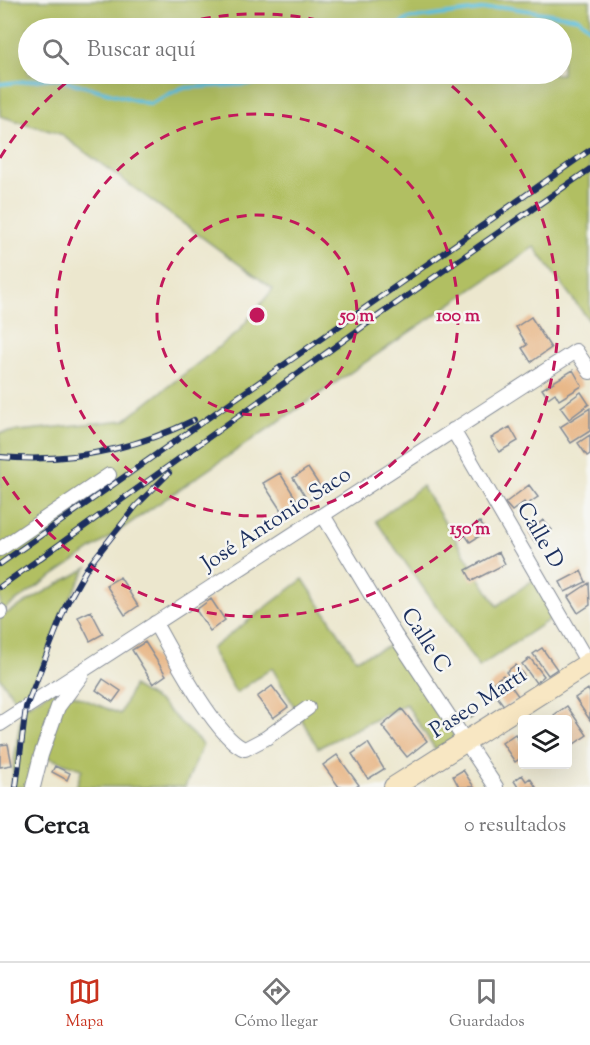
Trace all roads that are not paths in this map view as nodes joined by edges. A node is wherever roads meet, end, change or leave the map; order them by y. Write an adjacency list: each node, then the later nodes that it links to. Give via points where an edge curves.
1 (590, 372): 2 (street, José Antonio Saco, via 576,351)
2 (453, 430): 4 (street, José Antonio Saco); 7 (street, Calle D)
3 (110, 475): 5 (street)
4 (323, 515): 6 (street, José Antonio Saco); 11 (street, Calle C, via 395,635)
5 (0, 549)
6 (155, 623): 8 (street, José Antonio Saco); 9 (street, via 210,714 234,744 245,749)
7 (589, 662): 11 (street, Paseo Martí)
8 (88, 667): 10 (street, José Antonio Saco); 12 (street, via 58,707)
9 (308, 708)
10 (0, 724)
11 (466, 741): 13 (street, Paseo Martí); 14 (street, Calle C)
12 (33, 787)
13 (394, 787)
14 (496, 787)

